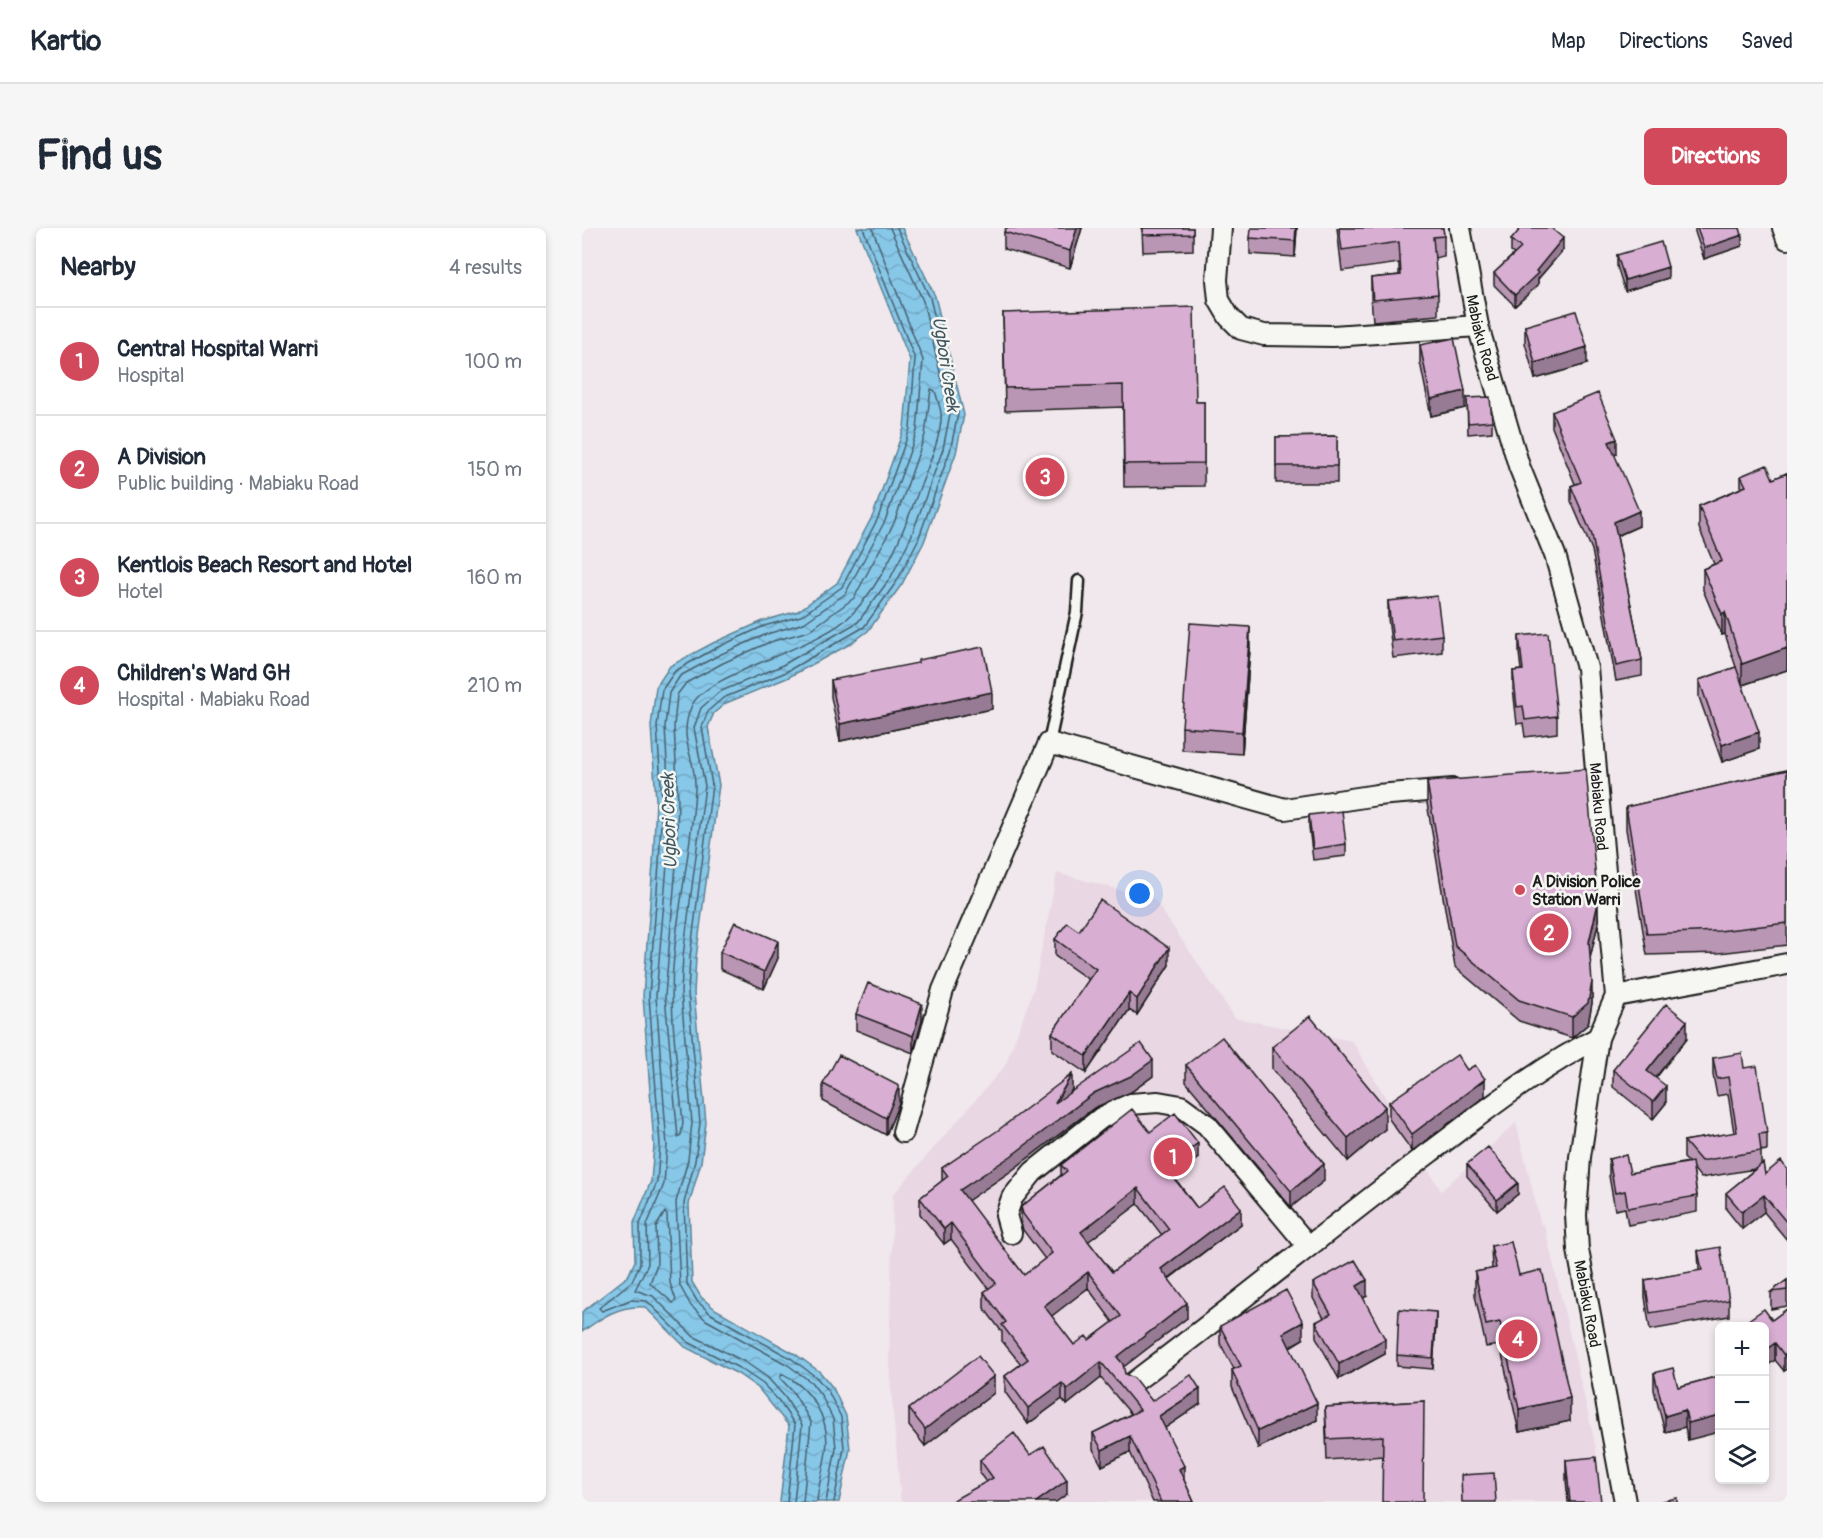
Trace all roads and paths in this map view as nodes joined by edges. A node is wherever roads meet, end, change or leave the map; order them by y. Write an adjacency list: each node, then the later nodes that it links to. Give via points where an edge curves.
1 (1221, 228): 5 (street, via 1219,300 1241,329 1264,335 1333,336)
2 (1783, 228): 4 (street)
3 (1465, 232): 5 (street, Mabiaku Road)
4 (1787, 239)
5 (1478, 326): 8 (street, Mabiaku Road, via 1519,466 1555,555 1574,618 1587,668)
6 (1079, 581): 7 (lane, via 1077,612)
7 (1049, 743): 10 (street, via 1285,809 1377,795); 14 (street, via 943,990)
8 (1596, 777): 9 (street); 12 (street, Mabiaku Road)
9 (1573, 778)
10 (1469, 788)
11 (1787, 964): 12 (street)
12 (1616, 996): 13 (street, Mabiaku Road)
13 (1598, 1038): 16 (street, via 1567,1053 1503,1098); 18 (street, Mabiaku Road, via 1580,1157 1576,1215 1578,1250)
14 (903, 1132)
15 (1011, 1233): 16 (street, via 1006,1215 1011,1198 1033,1172 1101,1118 1130,1104 1158,1102 1181,1106 1207,1125)
16 (1308, 1246): 17 (street)
17 (1134, 1382)
18 (1624, 1502)

